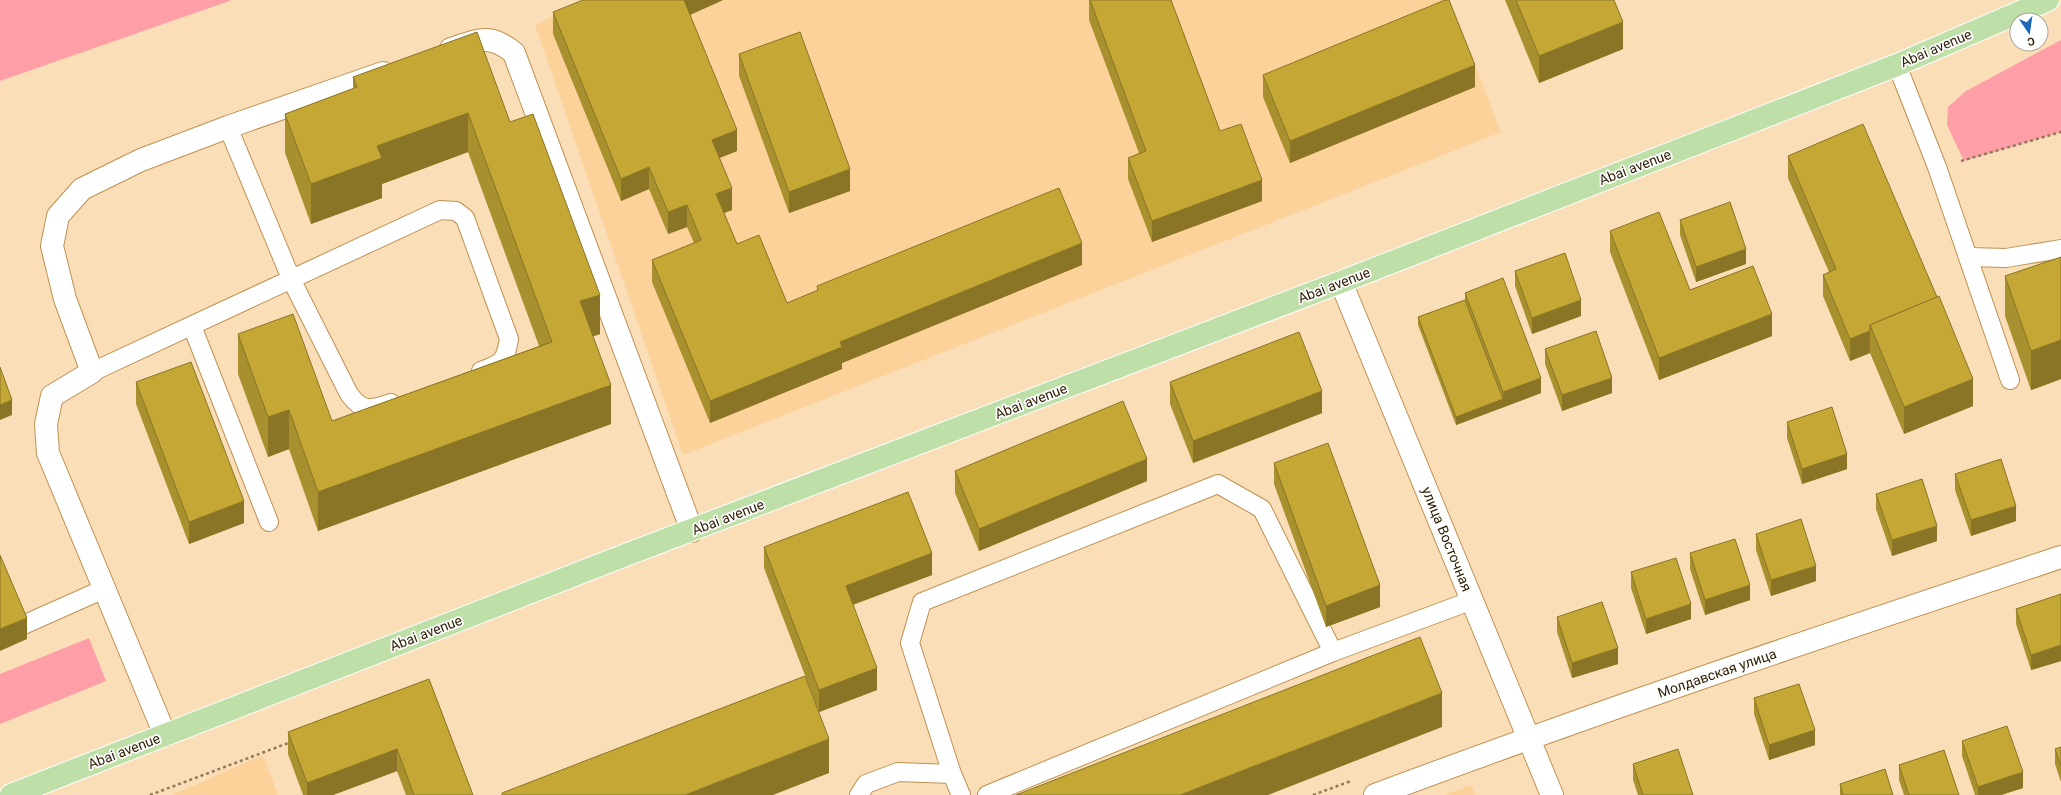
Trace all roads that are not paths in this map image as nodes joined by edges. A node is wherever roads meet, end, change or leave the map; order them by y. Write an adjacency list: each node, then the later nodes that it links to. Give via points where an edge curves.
1 (2048, 0): 3 (main road, Abai avenue)
2 (430, 57): 16 (street, via 488,39 503,44 514,53)
3 (1897, 64): 7 (lane, via 1938,167); 9 (main road, Abai avenue)
4 (400, 67): 5 (street)
5 (228, 127): 8 (lane); 11 (street, via 141,160 82,189 58,216 52,246 65,299)
6 (2061, 249): 7 (lane, via 2006,258)
7 (1969, 257): 13 (lane)
8 (292, 280): 10 (lane); 12 (lane, via 440,210 456,211 465,218 509,339 506,356 496,365); 14 (lane, via 349,394 357,405 367,408 383,406)
9 (1341, 282): 16 (main road, Abai avenue); 19 (street, улица Восточная)
10 (192, 326): 11 (lane); 15 (lane)
11 (92, 372): 18 (street, via 52,396 46,424 48,453)
12 (466, 376)
13 (2010, 380)
14 (406, 398)
15 (269, 522)
16 (692, 531): 22 (main road, Abai avenue)
17 (2061, 557): 23 (street, Молдавская улица)
18 (104, 589): 20 (lane); 22 (street)
19 (1472, 600): 21 (lane); 23 (street, улица Восточная)
20 (21, 626)
21 (1333, 652): 24 (lane, via 1262,509 1218,484 922,602 910,643); 28 (lane)
22 (165, 735): 25 (main road, Abai avenue)
23 (1528, 738): 29 (street, Молдавская улица); 30 (street, улица Восточная)
24 (952, 774): 26 (lane, via 898,772 866,784); 27 (lane)
25 (11, 795)
26 (859, 795)
27 (961, 795)
28 (987, 795)
29 (1375, 795)
30 (1552, 795)

